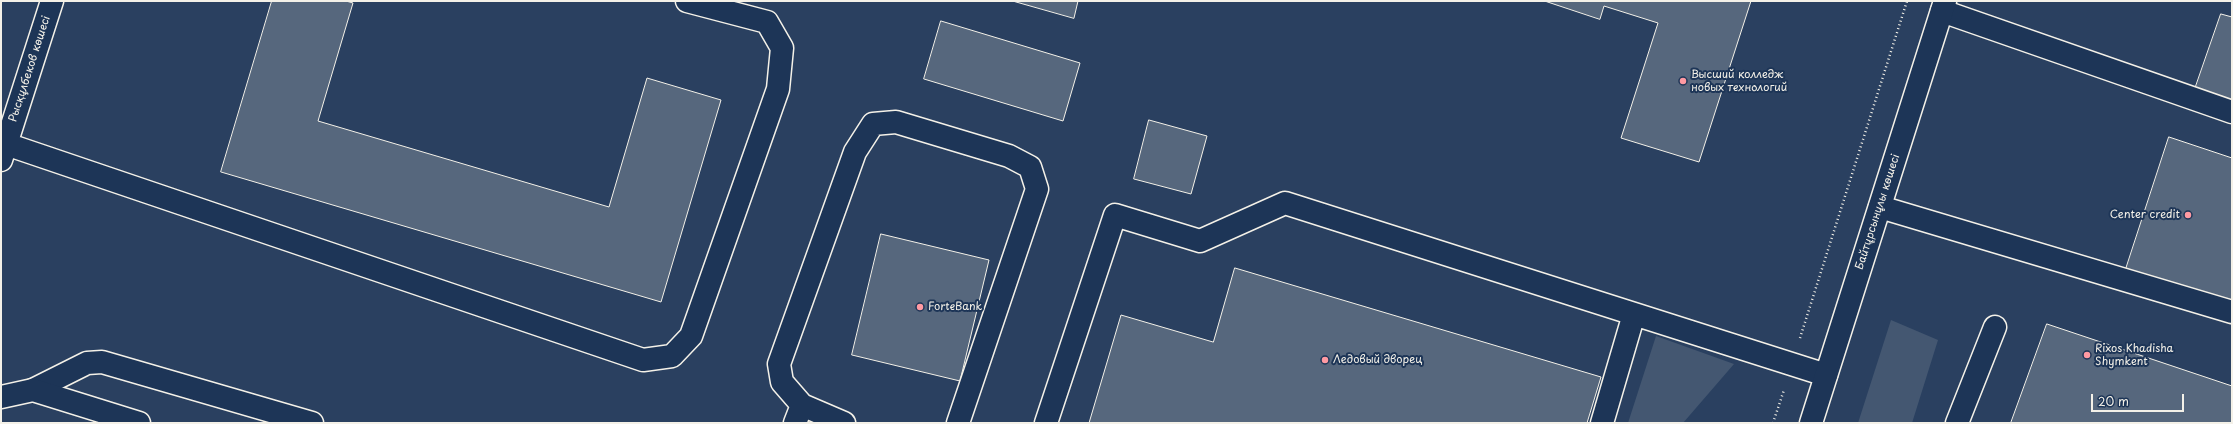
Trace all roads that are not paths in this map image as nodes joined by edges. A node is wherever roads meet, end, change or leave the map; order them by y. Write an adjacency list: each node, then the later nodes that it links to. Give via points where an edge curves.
1 (52, 1): 5 (main road, Рысқұлбеков көшесі)
2 (687, 1): 5 (main road, via 767,22 782,48 778,89 691,336 672,356 643,360)
3 (1944, 6): 4 (main road); 6 (main road, Байтұрсынұлы көшесі)
4 (2232, 112)
5 (4, 152)
6 (1880, 207): 7 (main road); 10 (main road, Байтұрсынұлы көшесі)
7 (2232, 312)
8 (1634, 314): 10 (main road); 18 (main road, via 1285,203 1200,241 1115,216); 19 (main road)
9 (1995, 327): 21 (main road)
10 (1826, 375): 20 (main road, Байтұрсынұлы көшесі)
11 (33, 390): 12 (main road); 14 (main road); 15 (main road, via 87,363 102,362)
12 (1, 397)
13 (799, 414): 16 (main road); 17 (main road, via 782,382 779,364 855,152 873,124 896,122 1008,156 1030,166 1037,189)
14 (139, 423)
15 (312, 423)
16 (844, 423)
17 (958, 423)
18 (1046, 423)
19 (1602, 423)
20 (1811, 423)
21 (1957, 423)

